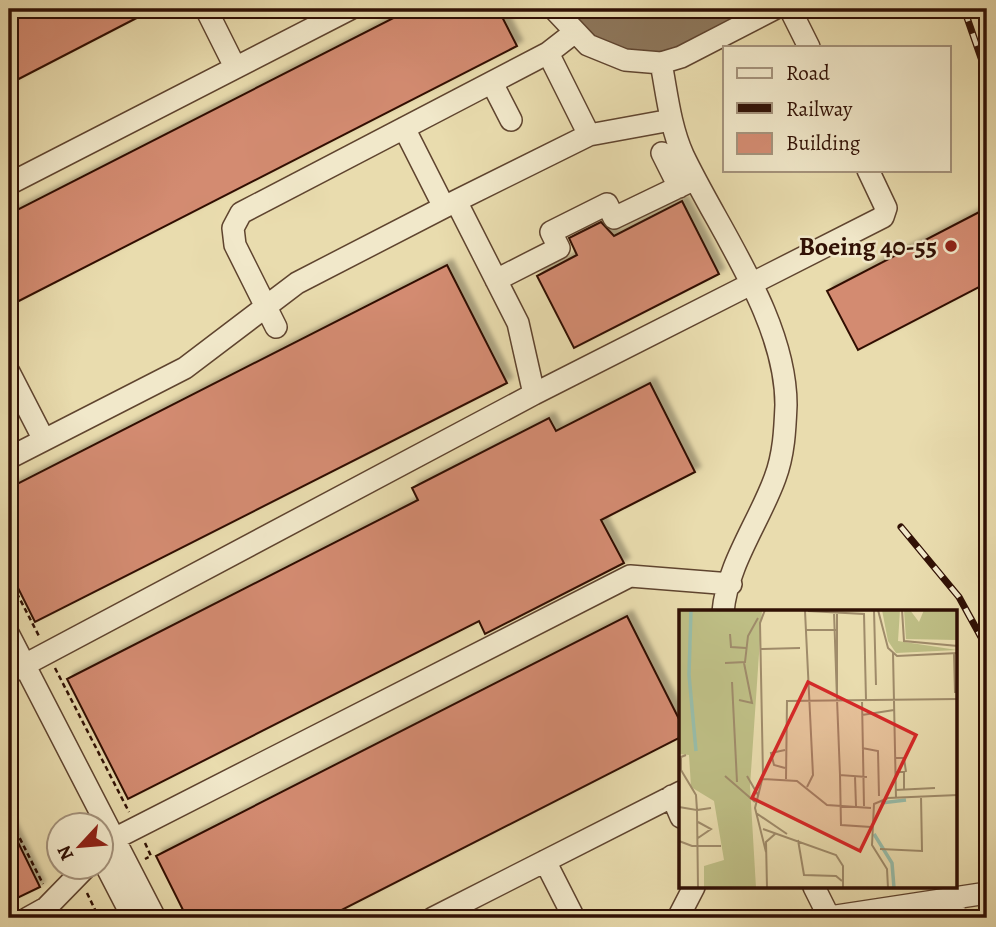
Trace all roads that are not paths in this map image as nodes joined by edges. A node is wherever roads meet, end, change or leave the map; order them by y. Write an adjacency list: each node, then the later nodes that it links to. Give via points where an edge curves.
1 (206, 9): 10 (lane)
2 (554, 9): 6 (lane)
3 (774, 9): 9 (lane, via 681,57)
4 (790, 9): 7 (lane)
5 (336, 12): 10 (lane)
6 (575, 33): 8 (lane); 9 (lane, via 588,45 625,60)
7 (808, 46)
8 (548, 53): 11 (lane); 15 (lane)
9 (661, 62): 13 (lane)
10 (235, 68): 19 (lane)
11 (492, 83): 12 (lane); 14 (lane)
12 (511, 120)
13 (671, 120): 15 (lane); 18 (lane)
14 (404, 128): 20 (lane); 23 (lane, via 241,213 233,237)
15 (589, 135): 20 (lane)
16 (662, 153): 18 (lane)
17 (869, 172): 22 (lane, via 886,208 883,217)
18 (687, 183): 21 (lane, via 614,218 607,204 551,232 559,248); 22 (lane)
19 (9, 184)
20 (450, 204): 21 (lane, via 462,233); 23 (lane, via 298,283)
21 (496, 280): 26 (lane, via 518,323)
22 (750, 284): 26 (lane); 29 (lane, via 777,346 785,379 784,445)
23 (265, 306): 24 (lane); 27 (lane, via 185,368)
24 (276, 327)
25 (9, 372): 27 (lane)
26 (534, 394): 32 (lane)
27 (44, 440): 28 (lane)
28 (9, 458)
29 (731, 584): 30 (lane); 35 (lane, via 629,576)
30 (724, 610)
31 (9, 635): 32 (lane)
32 (14, 671): 34 (lane)
33 (676, 794): 37 (lane)
34 (89, 811)
35 (116, 842)
36 (116, 858): 46 (lane)
37 (545, 861): 47 (lane); 48 (lane)
38 (72, 881): 44 (lane)
39 (114, 881): 45 (lane)
40 (693, 888): 49 (lane)
41 (814, 888): 50 (lane)
42 (987, 892): 43 (lane)
43 (955, 900): 50 (lane)
44 (28, 918)
45 (133, 918)
46 (155, 918)
47 (433, 918)
48 (574, 918)
49 (678, 918)
50 (826, 918)

